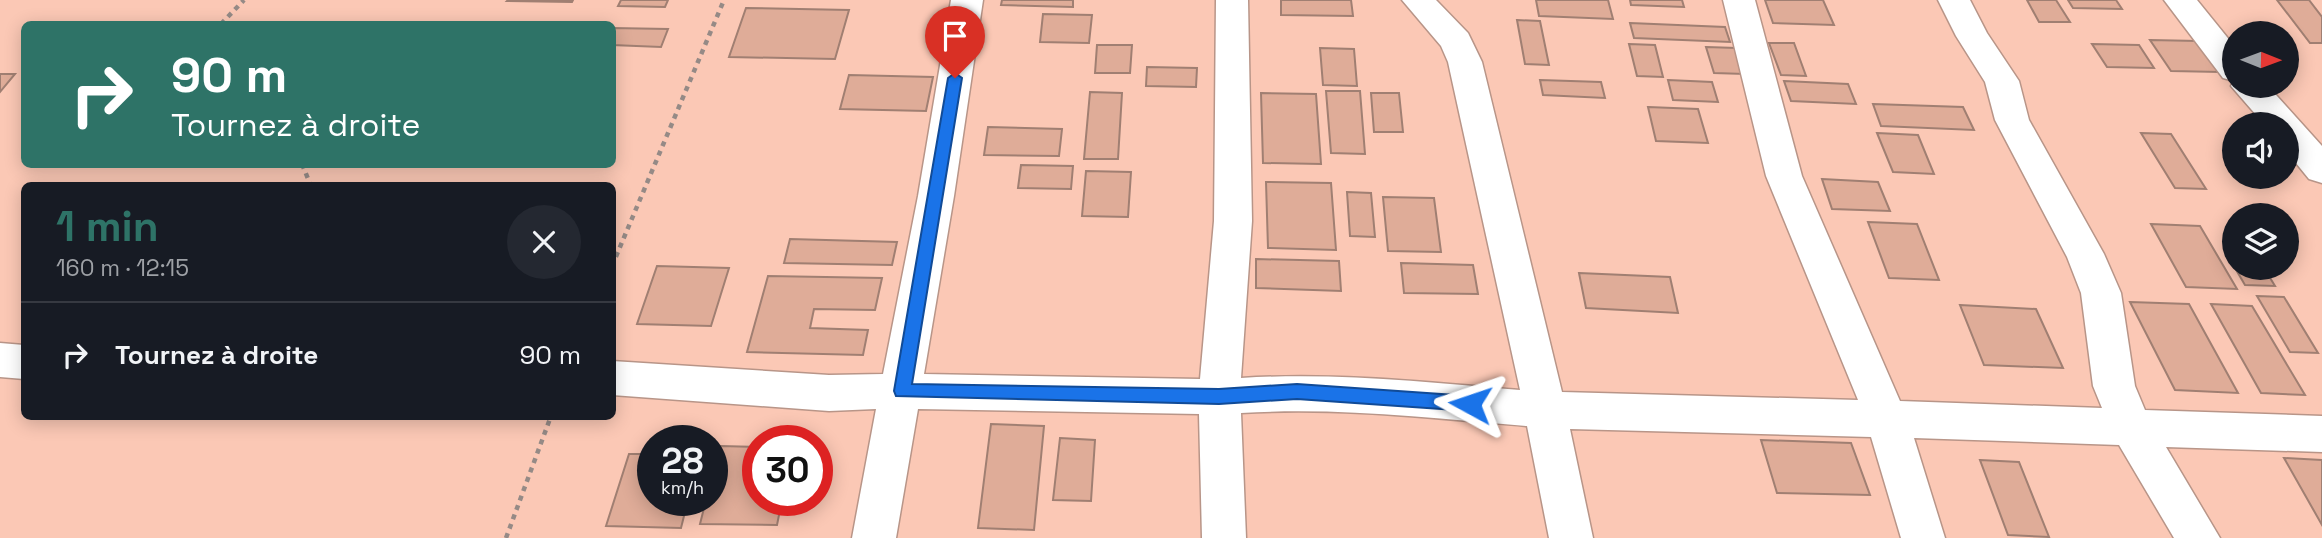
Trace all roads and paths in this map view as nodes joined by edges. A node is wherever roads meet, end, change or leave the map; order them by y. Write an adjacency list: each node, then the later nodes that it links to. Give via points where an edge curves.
1 (244, 0): 9 (path)
2 (724, 0): 15 (path)
3 (967, 0): 19 (street)
4 (1232, 0): 20 (street, via 1233,221)
5 (1418, 0): 21 (street, via 1457,41 1465,62)
6 (1739, 0): 22 (street, via 1784,176)
7 (1954, 0): 24 (street, via 2002,81 2017,132 2085,254 2101,293 2114,386)
8 (2180, 0): 10 (street)
9 (224, 21)
10 (2222, 53)
11 (2259, 98): 12 (street)
12 (2273, 112)
13 (2299, 142): 14 (street)
14 (2322, 170)
15 (616, 256)
16 (0, 360): 17 (street)
17 (21, 362)
18 (616, 378): 19 (street, via 830,393)
19 (902, 391): 20 (street); 27 (street)
20 (1219, 397): 21 (street, via 1343,393); 28 (street)
21 (1546, 410): 22 (street); 29 (street)
22 (1887, 419): 24 (street); 30 (street)
23 (550, 420): 26 (path)
24 (2132, 429): 25 (street); 31 (street)
25 (2322, 434)
26 (506, 538)
27 (874, 538)
28 (1224, 538)
29 (1571, 538)
30 (1923, 538)
31 (2198, 538)

